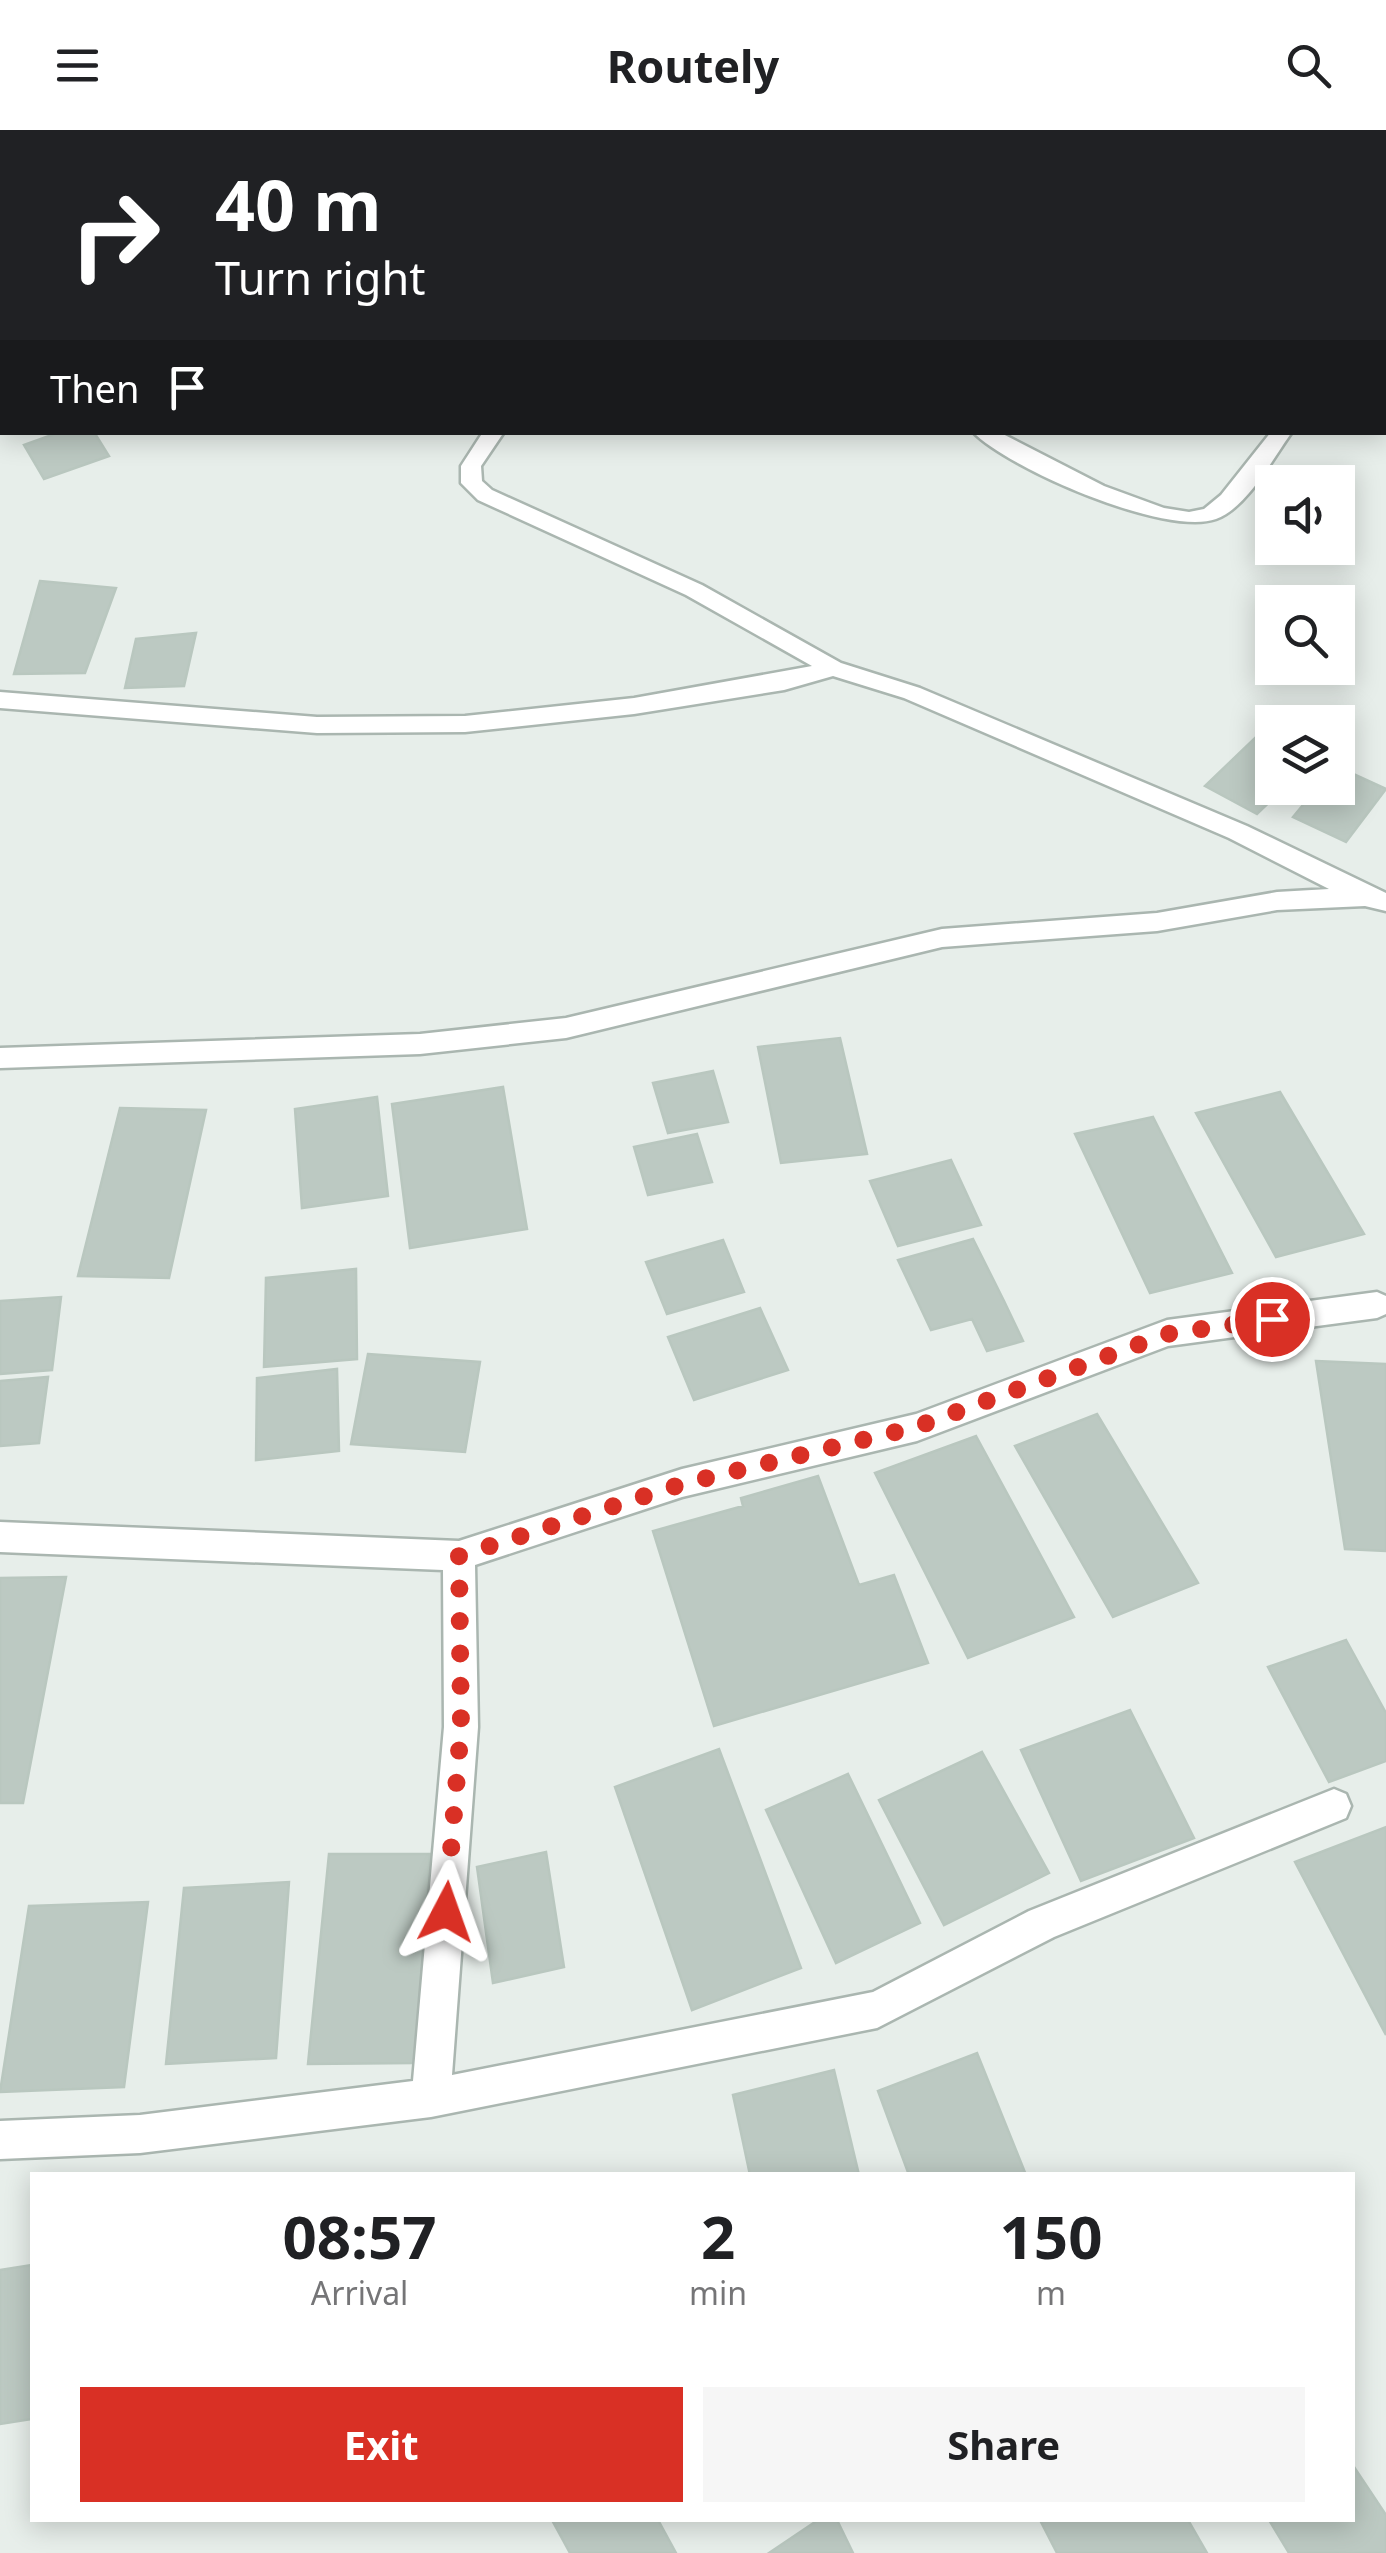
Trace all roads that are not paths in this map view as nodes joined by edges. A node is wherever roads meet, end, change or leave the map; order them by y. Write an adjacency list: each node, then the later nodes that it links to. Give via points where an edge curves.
1 (492, 435): 4 (street, via 471,466 472,482 485,495 694,590)
2 (989, 435): 3 (street, via 1085,487 1193,518 1214,513)
3 (1279, 435)
4 (833, 668): 5 (street, via 634,706 465,724 316,725); 6 (street, via 912,693 1238,832)
5 (0, 700)
6 (1375, 900): 7 (street, via 1277,902 1157,922 942,938 548,1030 420,1044)
7 (0, 1058)
8 (1376, 1305): 10 (street, via 1167,1334 916,1427 682,1484)
9 (0, 1538): 10 (street)
10 (459, 1556): 12 (street, via 461,1727)
11 (1334, 1806): 12 (street, via 1042,1924 877,2010)
12 (432, 2098): 13 (street, via 140,2134)
13 (0, 2140)

